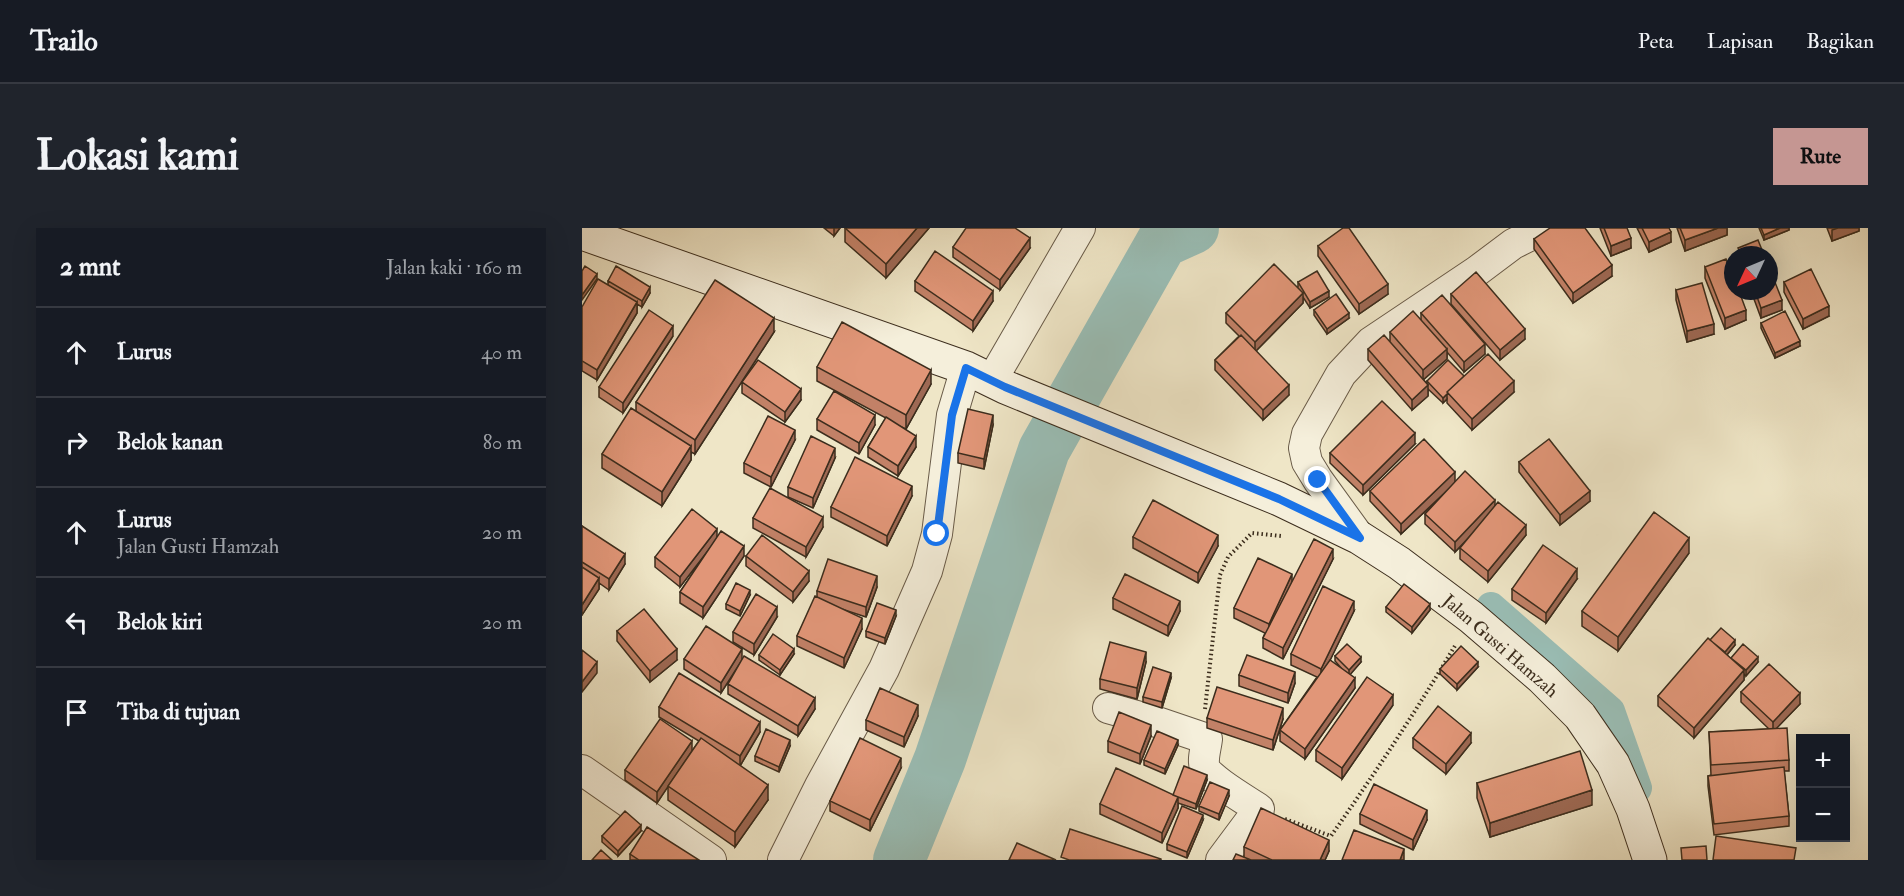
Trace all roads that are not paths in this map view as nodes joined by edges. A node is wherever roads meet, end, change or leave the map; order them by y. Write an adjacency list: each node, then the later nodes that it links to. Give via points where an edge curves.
1 (1080, 228): 4 (street)
2 (1545, 228): 5 (street, via 1513,244 1371,342 1341,374 1307,434 1304,448 1318,480)
3 (582, 232): 4 (street, Jalan Gusti Hamzah)
4 (988, 378): 5 (street, Jalan Gusti Hamzah, via 1279,499); 9 (street, via 952,415 937,534 927,571 884,669)
5 (1360, 538): 11 (street, Jalan Gusti Hamzah, via 1471,617 1580,716 1613,764)
6 (1108, 708): 10 (street, via 1207,739 1207,772 1259,809)
7 (582, 770): 8 (street)
8 (711, 860)
9 (783, 860)
10 (1221, 860)
11 (1650, 860)

